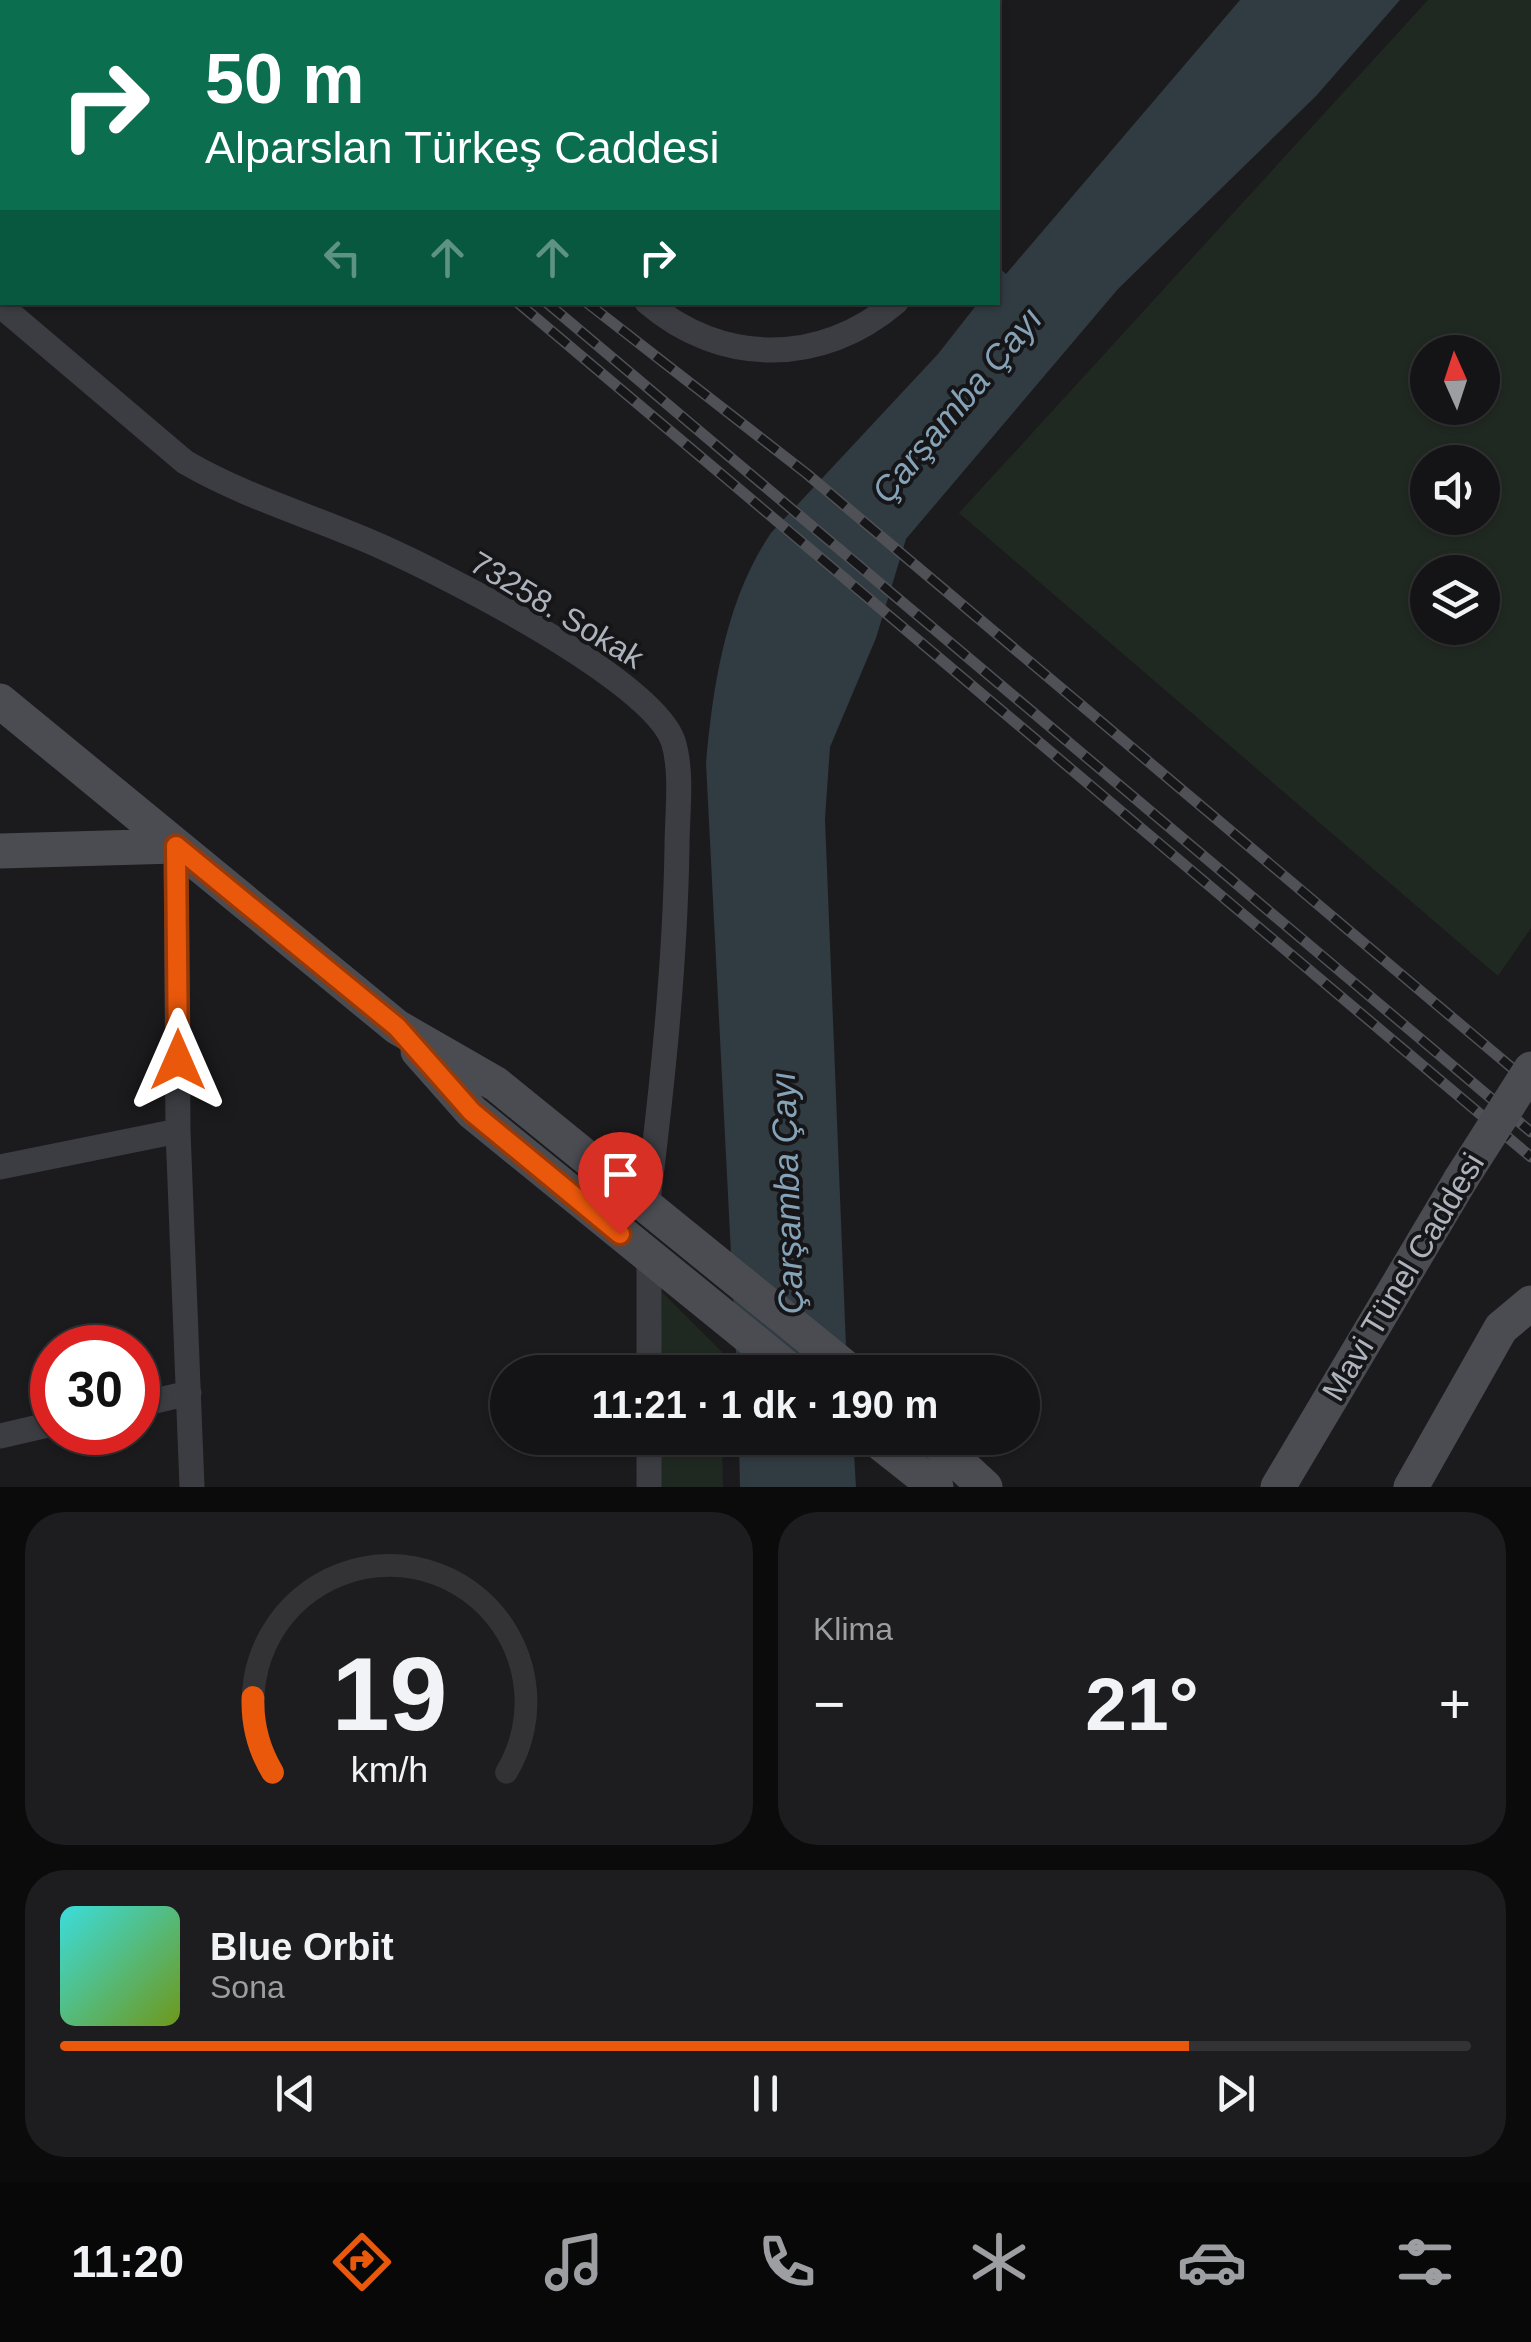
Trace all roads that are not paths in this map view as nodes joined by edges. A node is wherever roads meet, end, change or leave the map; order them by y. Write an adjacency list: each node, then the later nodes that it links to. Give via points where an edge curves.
1 (0, 305): 11 (street, 73258. Sokak, via 186,462 440,577 591,662 659,718 676,767 676,894)
2 (651, 305): 3 (street, via 695,336 751,351 846,336)
3 (892, 305)
4 (0, 701): 5 (street)
5 (176, 846): 6 (street); 7 (street); 9 (street)
6 (0, 851)
7 (397, 1027): 11 (street, via 496,1084); 12 (street, via 472,1112)
8 (1531, 1069): 28 (street, Mavi Tünel Caddesi, bridge)
9 (178, 1131): 10 (street); 17 (street)
10 (0, 1167)
11 (657, 1217): 16 (street)
12 (649, 1259): 14 (street); 15 (street)
13 (1531, 1304): 29 (street, via 1501,1328)
14 (649, 1355)
15 (770, 1355)
16 (829, 1355)
17 (189, 1393): 18 (street); 25 (street)
18 (160, 1400)
19 (30, 1429): 20 (street)
20 (0, 1436)
21 (649, 1455): 26 (street)
22 (896, 1455): 27 (street)
23 (952, 1455): 24 (street)
24 (976, 1476)
25 (192, 1487)
26 (649, 1487)
27 (936, 1487)
28 (1278, 1487)
29 (1410, 1487)

